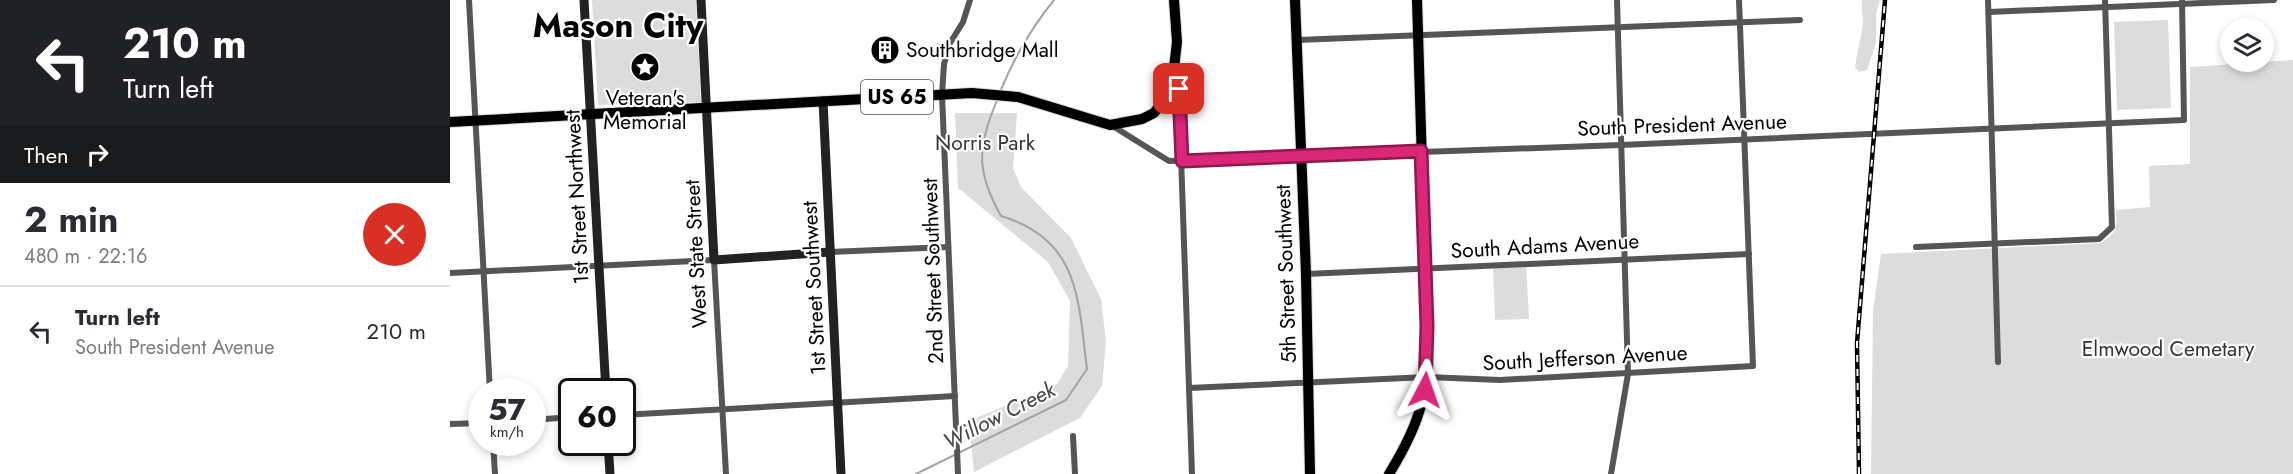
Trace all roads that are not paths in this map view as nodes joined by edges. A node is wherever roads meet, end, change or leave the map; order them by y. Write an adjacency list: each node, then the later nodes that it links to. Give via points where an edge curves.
1 (469, 0): 26 (street)
2 (584, 0): 25 (main road, 1st Street Northwest)
3 (701, 0): 24 (main road, West State Street)
4 (970, 0): 22 (street, 2nd Street Southwest, via 950,43)
5 (1174, 0): 21 (main road, US 65)
6 (1295, 0): 20 (main road, 5th Street Southwest)
7 (1417, 0): 19 (main road)
8 (1617, 0): 18 (street)
9 (1739, 0): 17 (street)
10 (1988, 0): 15 (street)
11 (2105, 0): 14 (street)
12 (2274, 0): 13 (street)
13 (2182, 2): 14 (street); 28 (street, South President Avenue, via 2184,120)
14 (2105, 9): 15 (street); 28 (street)
15 (1989, 12): 30 (street)
16 (1800, 20): 17 (street)
17 (1740, 22): 18 (street); 31 (street)
18 (1618, 27): 19 (street); 32 (street)
19 (1418, 34): 20 (street); 33 (main road)
20 (1297, 39): 34 (main road, 5th Street Southwest)
21 (1177, 42): 29 (main road, US 65, via 1172,85 1154,113); 35 (street)
22 (942, 95): 23 (main road, US 65); 29 (main road, US 65, via 1018,97); 37 (street, 2nd Street Southwest)
23 (823, 101): 24 (main road, US 65); 39 (main road, 1st Street Southwest)
24 (706, 107): 25 (main road, US 65); 41 (main road, West State Street)
25 (590, 115): 26 (main road, US 65); 43 (main road, 1st Street Northwest)
26 (475, 120): 27 (main road, US 65); 45 (street)
27 (450, 122)
28 (2109, 124): 30 (street, South President Avenue); 36 (street, via 2112,227 2099,239)
29 (1110, 125): 35 (street, via 1169,161)
30 (1992, 129): 31 (street, South President Avenue); 36 (street)
31 (1744, 140): 32 (street, South President Avenue); 40 (street)
32 (1621, 145): 33 (street, South President Avenue); 42 (street)
33 (1421, 151): 34 (street, South President Avenue); 44 (main road)
34 (1302, 156): 35 (street, South President Avenue); 47 (main road, 5th Street Southwest)
35 (1182, 161): 54 (street)
36 (1995, 244): 38 (street); 48 (street)
37 (948, 247): 39 (street); 55 (street, 2nd Street Southwest)
38 (1916, 247)
39 (830, 252): 41 (main road); 56 (main road, 1st Street Southwest)
40 (1749, 254): 42 (street, South Adams Avenue); 49 (street, South Jefferson Avenue, via 1753,366)
41 (714, 260): 43 (street); 57 (street, West State Street)
42 (1625, 260): 44 (street, South Adams Avenue); 49 (street)
43 (599, 266): 45 (street); 52 (main road, 1st Street Northwest)
44 (1424, 270): 47 (street, South Adams Avenue); 50 (main road)
45 (484, 271): 46 (street); 51 (street)
46 (450, 273)
47 (1306, 274): 53 (main road, 5th Street Southwest)
48 (1998, 362)
49 (1628, 374): 50 (street, South Jefferson Avenue, via 1500,380); 73 (street)
50 (1426, 377): 53 (street, South Jefferson Avenue); 72 (main road, via 1415,427)
51 (489, 378)
52 (605, 378)
53 (1310, 382): 54 (street, South Jefferson Avenue); 71 (main road, 5th Street Southwest)
54 (1189, 388): 70 (street)
55 (955, 396): 56 (street); 64 (street, 2nd Street Southwest)
56 (837, 403): 57 (street); 68 (main road, 1st Street Southwest)
57 (723, 409): 58 (street); 67 (street, West State Street)
58 (636, 414)
59 (468, 423): 60 (street)
60 (450, 424)
61 (1073, 436): 69 (street)
62 (494, 456): 65 (street)
63 (609, 456): 66 (main road)
64 (958, 472)
65 (495, 474)
66 (610, 474)
67 (726, 474)
68 (841, 474)
69 (1074, 474)
70 (1192, 474)
71 (1310, 474)
72 (1389, 474)
73 (1611, 474)

